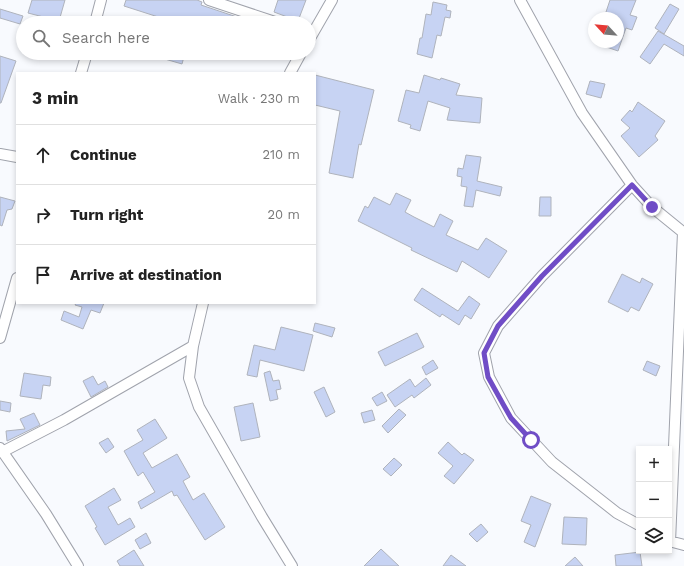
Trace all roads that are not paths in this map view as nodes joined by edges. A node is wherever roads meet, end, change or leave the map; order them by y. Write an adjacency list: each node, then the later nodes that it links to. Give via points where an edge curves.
1 (101, 0): 5 (street)
2 (209, 0): 6 (street)
3 (332, 0): 7 (street)
4 (520, 0): 14 (street, via 582,113)
5 (97, 16)
6 (257, 16)
7 (316, 26)
8 (85, 60): 10 (street)
9 (297, 60): 11 (street)
10 (81, 72)
11 (291, 72)
12 (0, 154): 13 (street)
13 (16, 157)
14 (632, 185): 15 (street, via 652,207); 22 (street, via 542,276 498,326 484,353 488,377 511,418 552,462 617,513)
15 (683, 232): 21 (street)
16 (16, 282): 18 (street)
17 (203, 304): 19 (street)
18 (0, 338)
19 (193, 346): 20 (street, via 64,420); 26 (street, via 189,378 199,407)
20 (2, 449): 25 (street)
21 (671, 518)
22 (636, 523)
23 (672, 542): 24 (street)
24 (684, 545)
25 (78, 566)
26 (292, 566)

